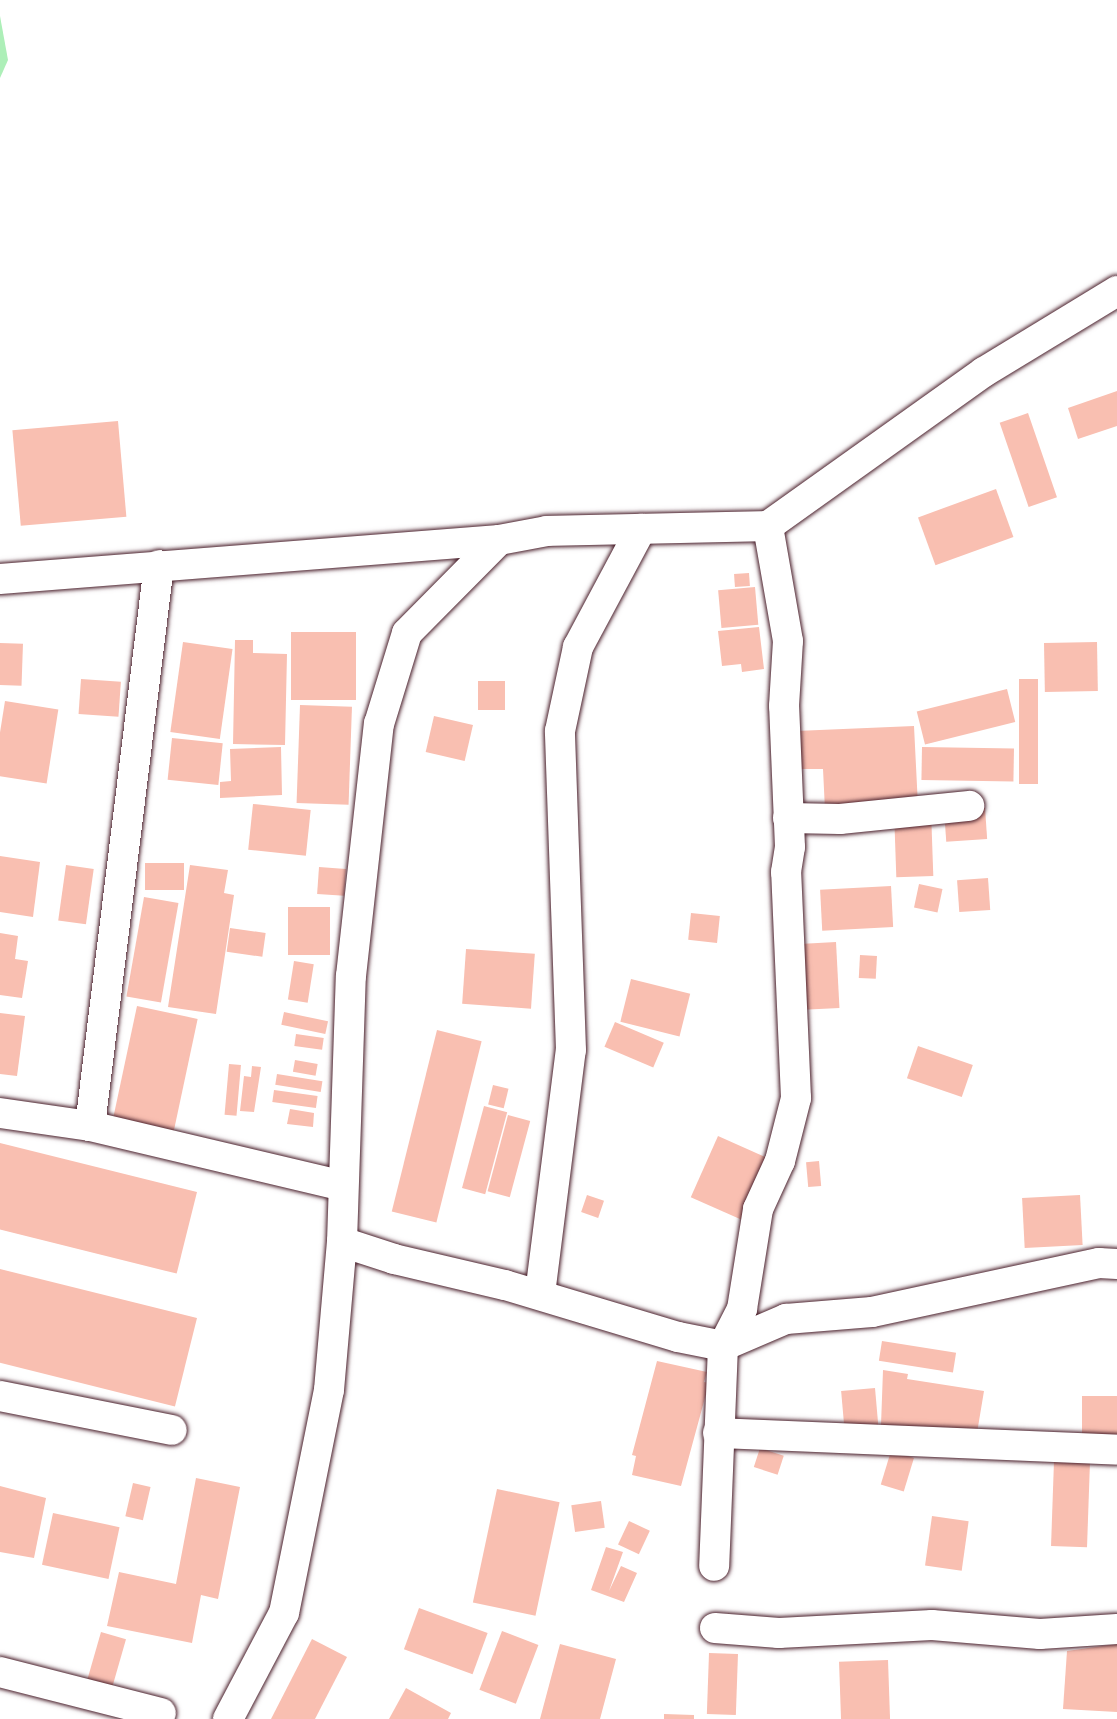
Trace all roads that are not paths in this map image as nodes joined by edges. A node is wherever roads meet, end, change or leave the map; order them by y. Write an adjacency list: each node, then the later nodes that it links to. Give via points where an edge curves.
1 (1117, 291): 2 (street, via 984,372)
2 (768, 526): 3 (street); 8 (street, via 788,641 784,706)
3 (641, 529): 4 (street, via 547,531); 14 (street, via 578,646 560,731 572,1050)
4 (499, 540): 5 (street); 11 (street, via 407,633 380,724 351,976)
5 (159, 565): 6 (street); 10 (street)
6 (0, 579)
7 (969, 806): 8 (street, via 840,819)
8 (789, 818): 15 (street, via 786,872 796,1098 780,1161 758,1209 742,1309)
9 (0, 1113): 10 (street)
10 (90, 1126): 11 (street)
11 (343, 1186): 12 (street)
12 (342, 1242): 14 (street, via 394,1259); 25 (street, via 329,1390 284,1613)
13 (1117, 1264): 15 (street, via 1098,1263 872,1312 786,1319)
14 (540, 1294): 15 (street, via 678,1337)
15 (723, 1346): 18 (street)
16 (0, 1396): 17 (street)
17 (172, 1430)
18 (718, 1433): 19 (street); 20 (street)
19 (1117, 1450)
20 (714, 1566)
21 (715, 1629): 22 (street, via 779,1633 932,1625 1040,1634)
22 (1117, 1629)
23 (0, 1672): 24 (street)
24 (161, 1713)
25 (228, 1719)

